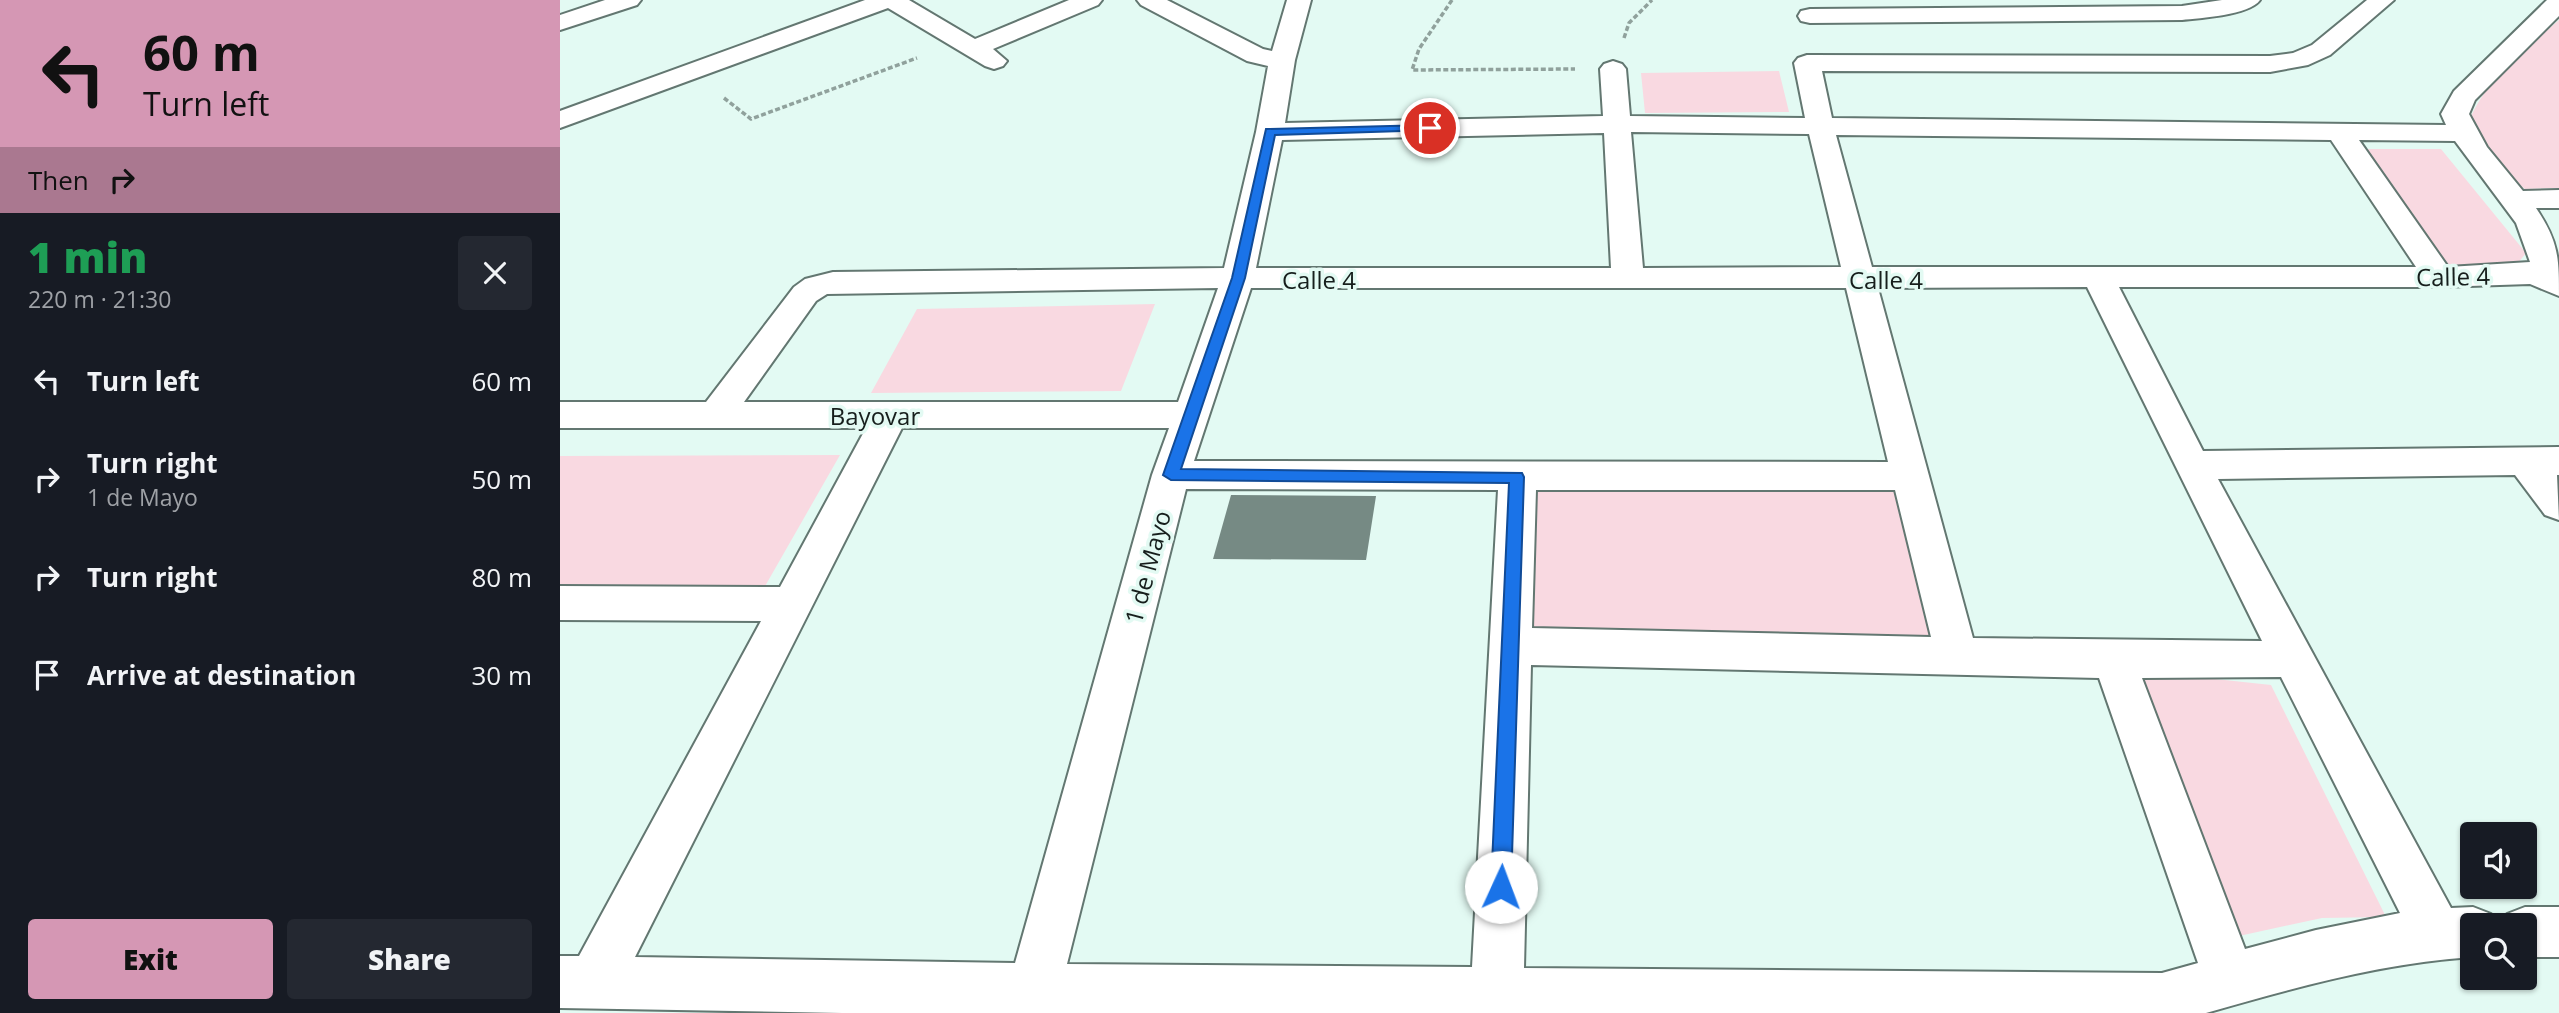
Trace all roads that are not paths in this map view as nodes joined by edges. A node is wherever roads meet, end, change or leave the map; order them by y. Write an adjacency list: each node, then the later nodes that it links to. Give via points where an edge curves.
1 (629, 0): 10 (street)
2 (890, 0): 11 (street); 15 (street)
3 (1090, 0): 11 (street)
4 (1149, 0): 12 (street, via 1256,56)
5 (1299, 0): 12 (street, 1 de Mayo)
6 (2248, 0): 9 (street, via 2182,13)
7 (2382, 0): 17 (street, via 2320,50 2299,60 2270,64 1807,63)
8 (2559, 2): 20 (street, via 2463,97 2455,114)
9 (1810, 16)
10 (560, 23)
11 (966, 46): 13 (street)
12 (1282, 60): 18 (street, 1 de Mayo)
13 (996, 61)
14 (1613, 69): 16 (street)
15 (560, 120)
16 (1617, 124): 17 (street); 18 (street); 26 (street)
17 (1820, 125): 19 (street); 27 (street)
18 (1270, 132): 24 (street, 1 de Mayo)
19 (2339, 132): 20 (street); 23 (street)
20 (2462, 133): 22 (street)
21 (2559, 199): 22 (street)
22 (2516, 200): 28 (street, via 2544,247)
23 (2439, 277): 25 (street, Calle 4); 28 (street, Calle 4)
24 (1238, 278): 26 (street, Calle 4); 29 (street, Calle 4, via 833,282 816,286 805,293); 32 (street, 1 de Mayo)
25 (2098, 278): 27 (street, Calle 4); 34 (street)
26 (1628, 279): 27 (street, Calle 4)
27 (1860, 279): 36 (street)
28 (2547, 280)
29 (718, 414): 30 (street, Bayovar); 31 (street, Bayovar)
30 (560, 415)
31 (891, 415): 32 (street, Bayovar); 40 (street)
32 (1191, 415): 35 (street, 1 de Mayo)
33 (2542, 461): 34 (street); 38 (street)
34 (2192, 465): 43 (street)
35 (1171, 475): 37 (street); 51 (street, 1 de Mayo)
36 (1911, 476): 37 (street); 42 (street)
37 (1517, 477): 41 (street)
38 (2559, 505)
39 (560, 603): 40 (street)
40 (792, 604): 49 (street)
41 (1511, 646): 42 (street); 50 (street)
42 (1957, 657): 44 (street)
43 (2293, 659): 44 (street); 47 (street)
44 (2114, 660): 48 (street)
45 (2537, 932): 46 (street)
46 (2559, 932)
47 (2455, 933): 48 (street, via 2315,958)
48 (2231, 981): 50 (street, via 2162,999)
49 (577, 982): 51 (street)
50 (1497, 994): 51 (street)
51 (1031, 1001)

